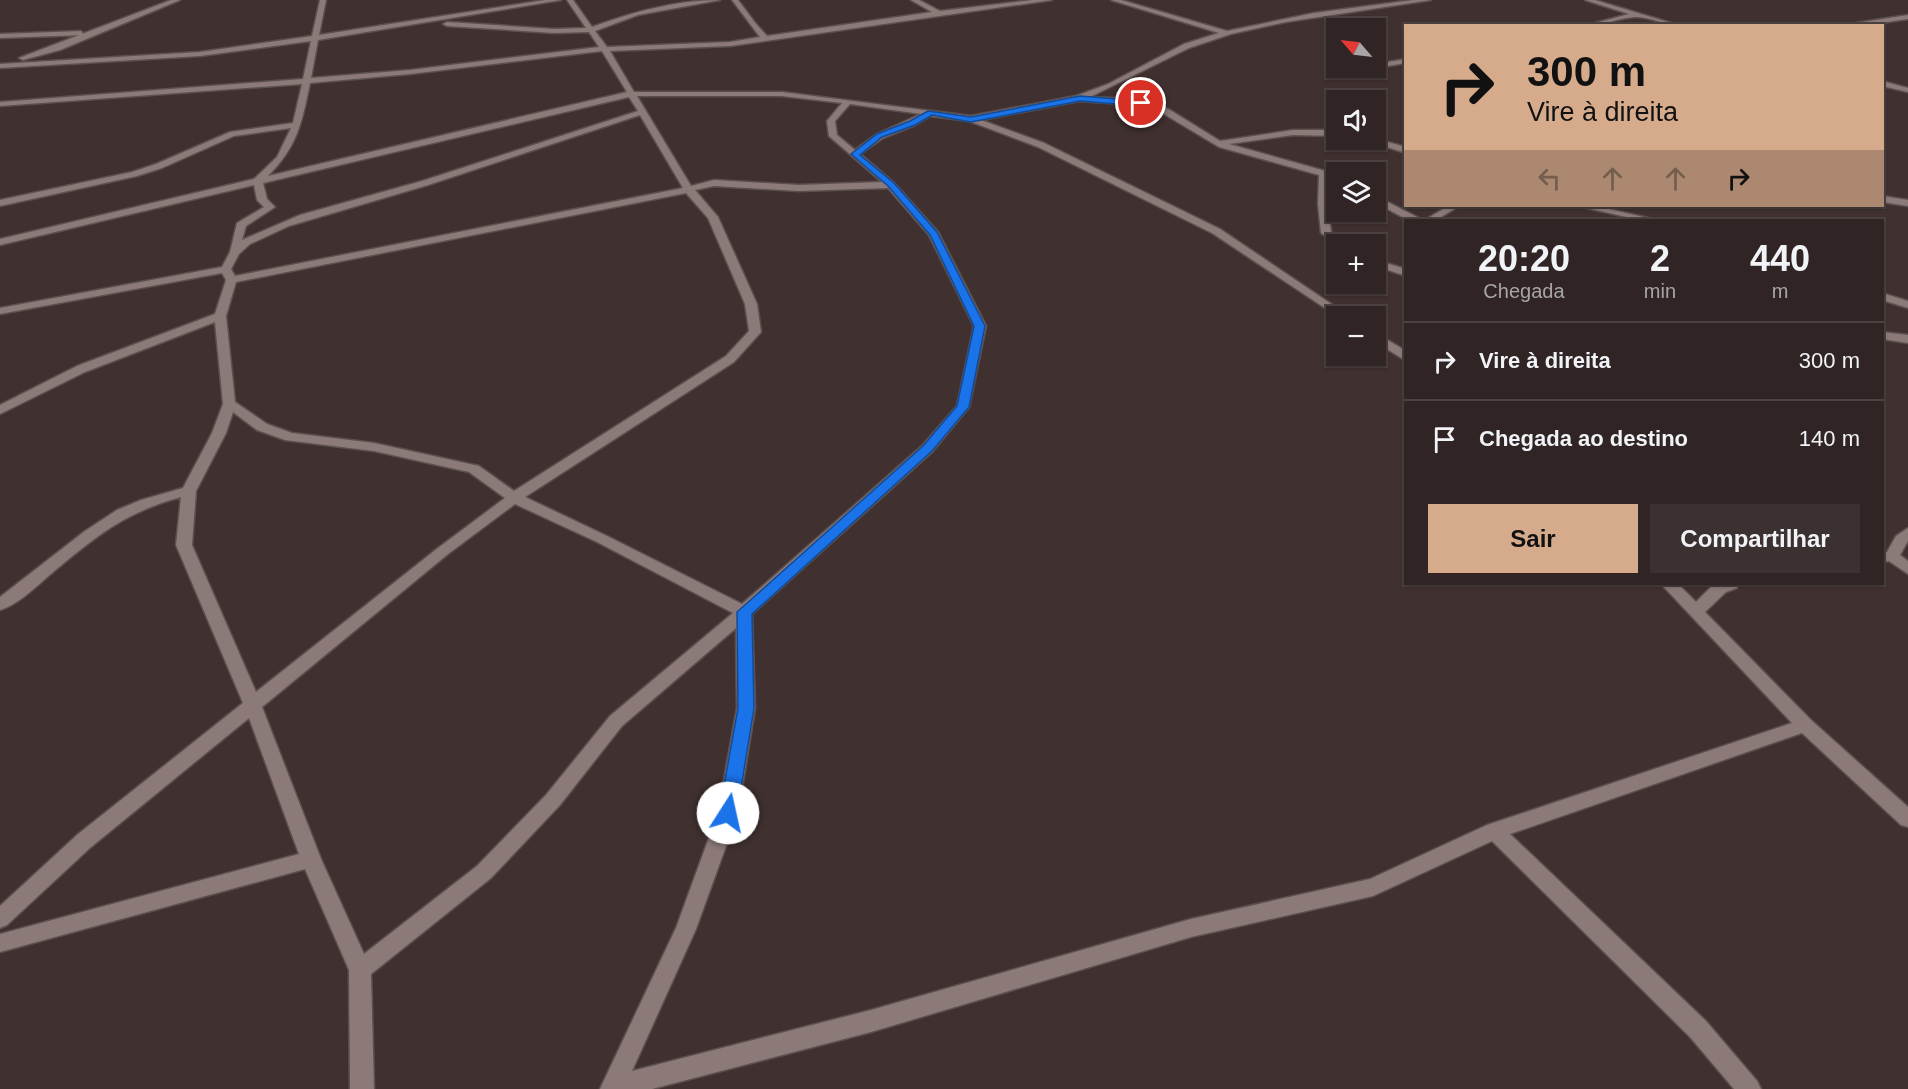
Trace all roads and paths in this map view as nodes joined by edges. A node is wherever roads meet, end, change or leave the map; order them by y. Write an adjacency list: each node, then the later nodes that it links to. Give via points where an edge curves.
1 (177, 0): 20 (street)
2 (323, 0): 23 (street)
3 (558, 0): 19 (street)
4 (570, 0): 18 (street)
5 (717, 0): 18 (street, via 637,13)
6 (735, 0): 24 (street)
7 (914, 0): 12 (street)
8 (1049, 0): 12 (street)
9 (1114, 0): 21 (street)
10 (1428, 0): 21 (street)
11 (1588, 0): 13 (street)
12 (939, 13): 24 (street)
13 (1636, 14): 15 (street); 16 (street)
14 (1908, 17): 17 (street)
15 (1595, 24)
16 (1671, 24)
17 (1855, 24)
18 (590, 30): 19 (street, via 450,24 377,34); 25 (street)
19 (361, 32): 23 (street)
20 (94, 33): 22 (street); 28 (street)
21 (1226, 33): 33 (street, via 1171,52 1129,77)
22 (0, 36)
23 (316, 38): 28 (street, via 200,54); 29 (street)
24 (766, 39): 25 (street)
25 (603, 49): 29 (street); 32 (street)
26 (1404, 61): 27 (street)
27 (1386, 64)
28 (0, 65)
29 (306, 82): 35 (street); 39 (street)
30 (1884, 84): 31 (street)
31 (1908, 90)
32 (630, 94): 34 (street, via 782,94); 36 (street); 46 (street)
33 (1080, 98): 38 (street); 41 (street, via 1158,108)
34 (848, 101): 37 (street); 44 (street, via 831,121 833,136)
35 (0, 104)
36 (642, 112): 48 (street); 60 (street, via 329,209 266,232)
37 (930, 112): 38 (street); 44 (street, via 880,136)
38 (971, 119): 66 (street, via 1041,145 1216,231)
39 (297, 124): 46 (street, via 281,158); 50 (street, via 233,134 142,171)
40 (1326, 132): 41 (street, via 1271,134)
41 (1218, 143): 45 (street)
42 (1386, 145): 43 (street)
43 (1404, 149)
44 (855, 154): 47 (street)
45 (1324, 173): 58 (street)
46 (258, 181): 59 (street); 60 (street, via 262,200 270,207 241,225)
47 (891, 184): 48 (street, via 799,188 714,183); 86 (street, via 934,234 980,326 963,407 927,449)
48 (689, 190): 63 (street); 78 (street, via 713,217 751,304 755,332 730,359)
49 (1884, 199): 51 (street)
50 (0, 203)
51 (1908, 203)
52 (1386, 204): 55 (street)
53 (1452, 207): 56 (street)
54 (1590, 207): 57 (street)
55 (1413, 219)
56 (1432, 219)
57 (1647, 219)
58 (1328, 234)
59 (0, 242)
60 (234, 250): 63 (street)
61 (1386, 266): 62 (street)
62 (1404, 272)
63 (229, 275): 67 (street); 68 (street)
64 (1884, 297): 65 (street)
65 (1908, 305)
66 (1329, 306)
67 (0, 311)
68 (220, 315): 73 (street, via 81,369); 75 (street)
69 (1884, 335): 70 (street)
70 (1908, 339)
71 (1386, 344): 72 (street)
72 (1404, 356)
73 (46, 387): 74 (street); 76 (street)
74 (0, 398)
75 (230, 404): 77 (street); 78 (street, via 262,427 290,437 374,447 474,469)
76 (0, 410)
77 (189, 491): 84 (street, via 124,512); 87 (street, via 184,544)
78 (514, 498): 86 (street); 87 (street, via 443,550)
79 (1908, 533): 80 (street)
80 (1887, 556): 81 (street)
81 (1908, 569)
82 (1670, 585): 85 (street)
83 (1728, 585): 85 (street)
84 (0, 605)
85 (1697, 611): 88 (street)
86 (744, 612): 94 (street, via 616,721 553,800 484,872); 95 (street, via 746,708 728,813 686,929)
87 (253, 705): 91 (street); 92 (street, via 84,841)
88 (1805, 725): 89 (street); 90 (street)
89 (1908, 819)
90 (1494, 831): 95 (street, via 1373,887 1191,928 871,1021); 97 (street, via 1698,1029)
91 (310, 859): 93 (street); 94 (street)
92 (0, 919)
93 (0, 943)
94 (360, 970): 96 (street)
95 (612, 1088)
96 (362, 1089)
97 (1749, 1089)

